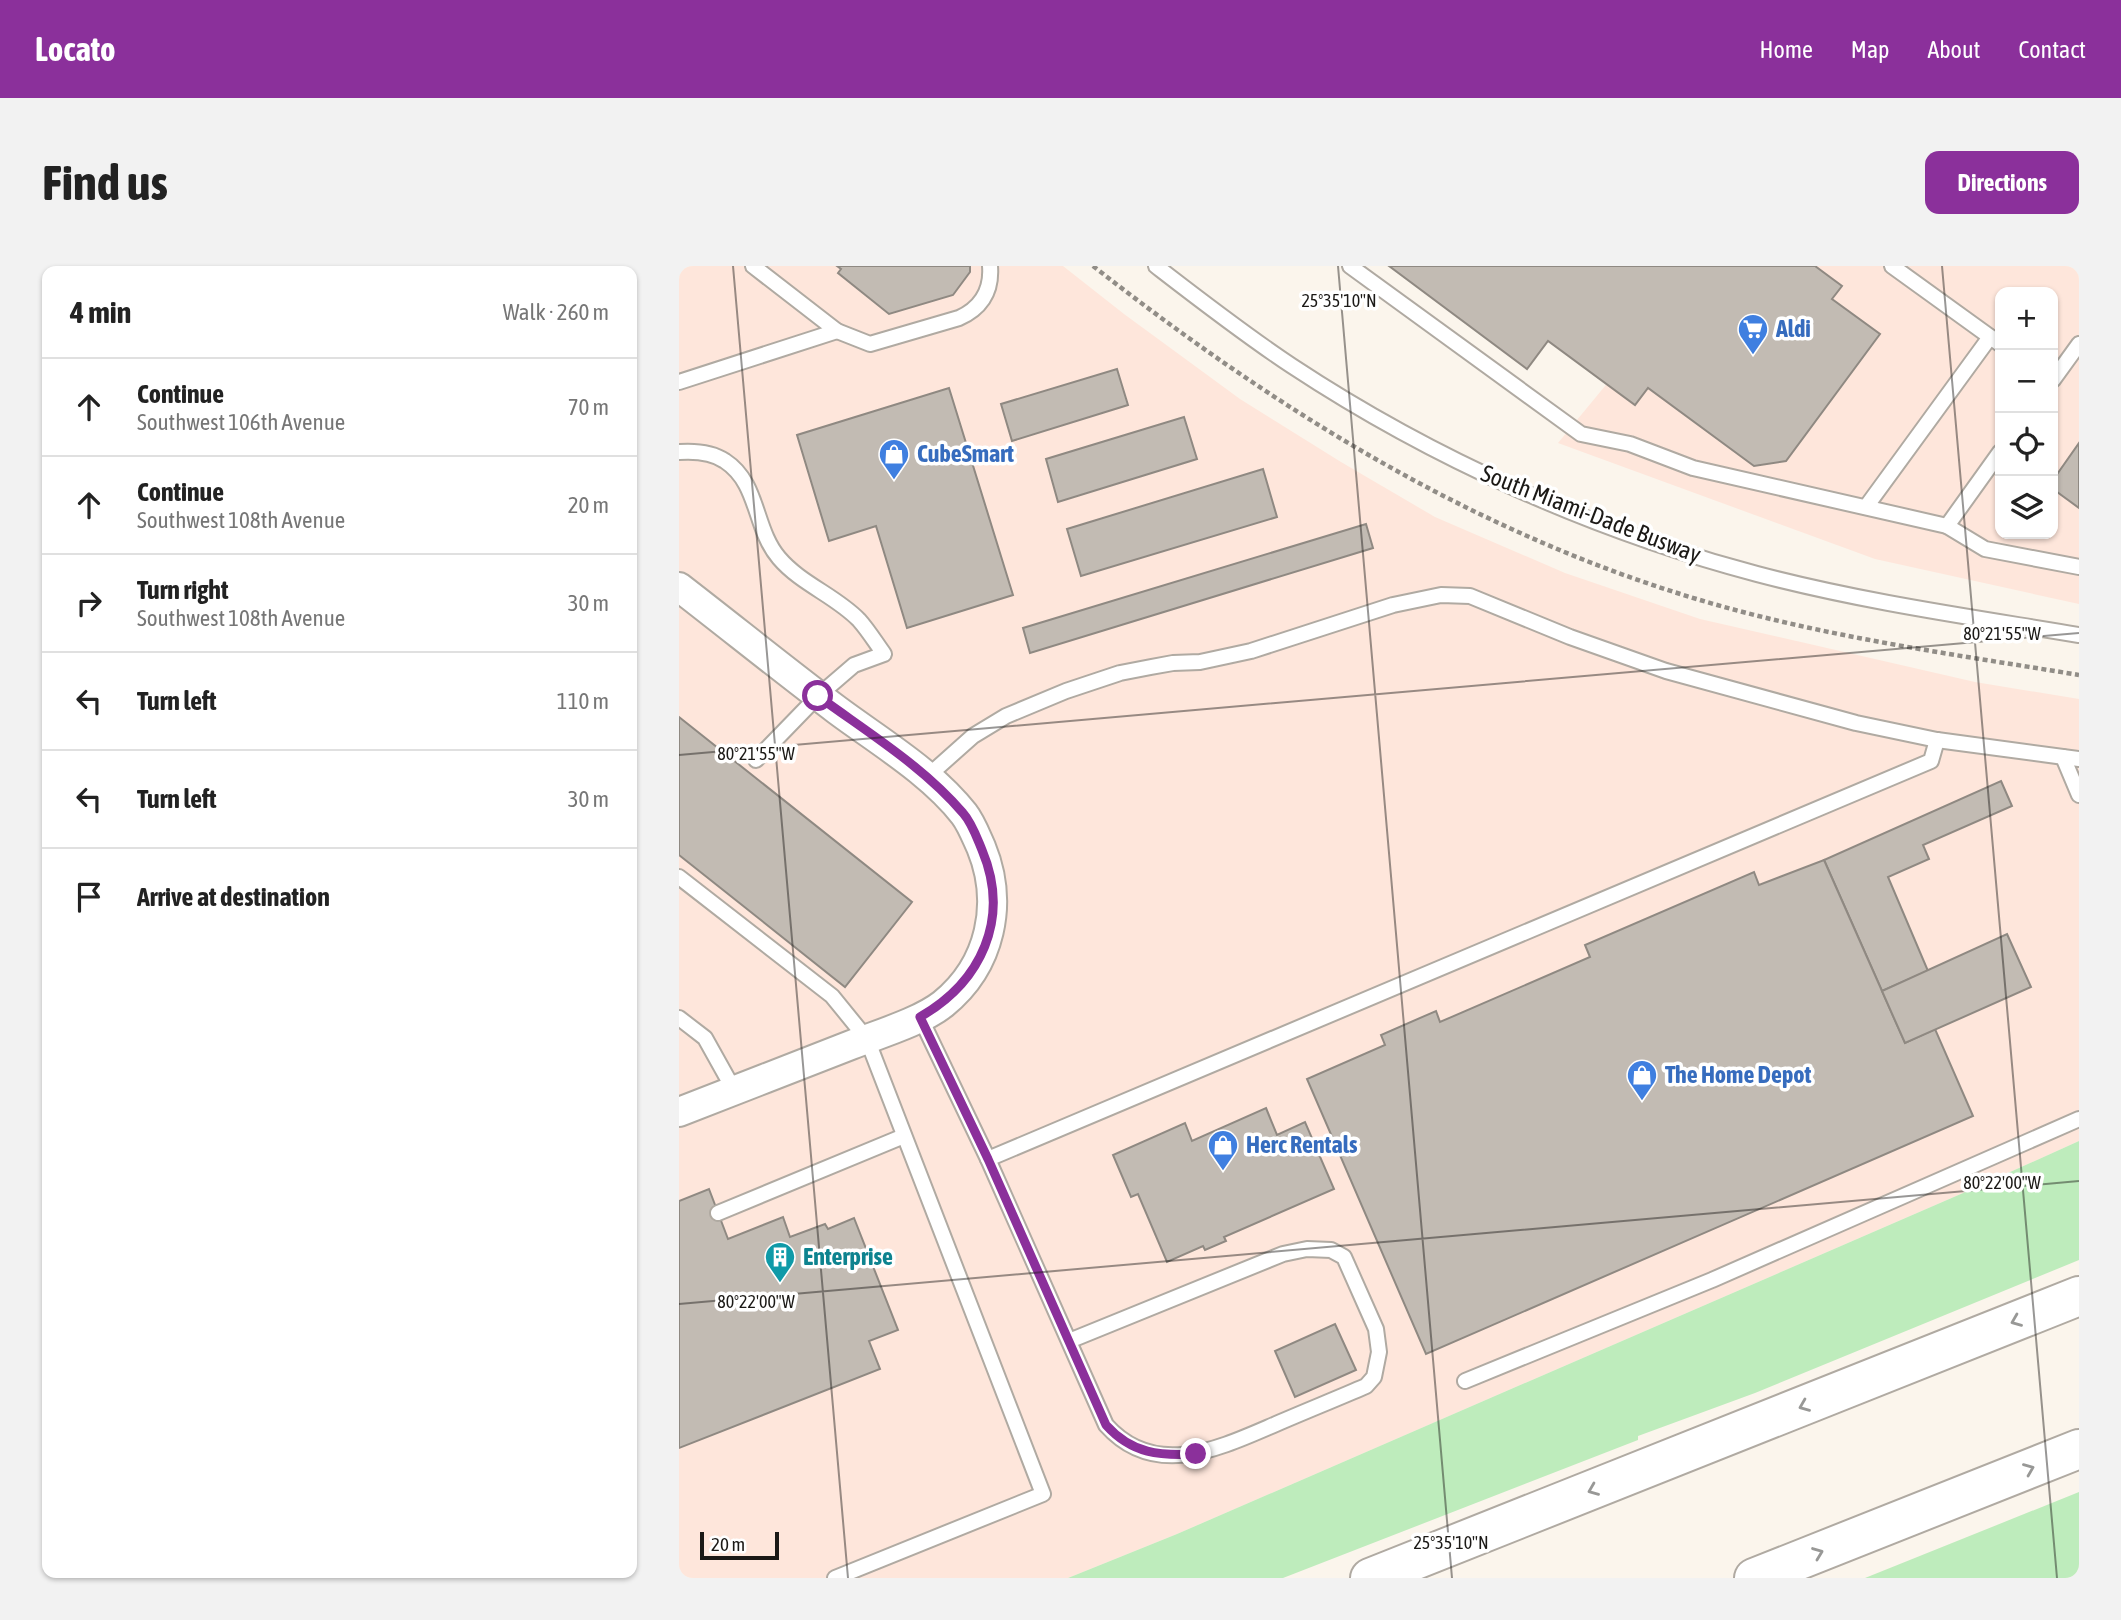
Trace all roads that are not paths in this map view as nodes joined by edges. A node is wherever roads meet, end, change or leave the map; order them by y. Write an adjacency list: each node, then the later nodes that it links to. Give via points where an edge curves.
1 (753, 266): 6 (lane)
2 (990, 266): 6 (lane, via 989,287 981,303 959,318 870,344)
3 (1156, 266): 17 (lane, South Miami-Dade Busway, via 1263,346 1357,407 1475,469 1587,518 1684,553 1807,586)
4 (1350, 266): 13 (lane, via 1581,434 1630,444 1693,468)
5 (1892, 266): 7 (lane)
6 (837, 331): 10 (lane)
7 (1995, 340): 13 (lane)
8 (2079, 344): 9 (lane)
9 (2058, 373)
10 (679, 382)
11 (679, 452): 18 (lane, via 712,455 737,471 747,484 777,556 858,619 884,654 855,665)
12 (1995, 460): 14 (lane)
13 (1866, 507): 14 (lane)
14 (1947, 526): 15 (lane, via 1985,550)
15 (2079, 567)
16 (679, 587): 18 (street)
17 (2079, 635)
18 (818, 696): 22 (lane); 23 (street)
19 (1937, 740): 20 (lane); 23 (lane, via 1856,723 1666,671 1470,596 1441,595 1393,605 1251,651 1140,669 1066,691 972,736); 33 (lane, via 1931,761)
20 (2063, 757): 21 (lane); 24 (lane)
21 (2079, 759)
22 (757, 760)
23 (927, 777): 26 (street, via 965,814 986,861 992,919 976,966 942,1004)
24 (2079, 795)
25 (679, 877): 28 (lane, via 832,996)
26 (920, 1017): 28 (street); 33 (lane)
27 (679, 1018): 29 (lane, via 705,1038)
28 (867, 1039): 29 (street); 32 (lane)
29 (734, 1090): 30 (street)
30 (679, 1112)
31 (2079, 1119): 37 (lane, via 1712,1280)
32 (904, 1136): 34 (lane); 39 (lane, via 1043,1494)
33 (988, 1159): 36 (lane)
34 (718, 1213)
35 (2079, 1296): 40 (highway, one-way to 40)
36 (1069, 1341): 36 (lane, via 1106,1425 1116,1436 1129,1446 1175,1455 1215,1450 1366,1386 1374,1377 1379,1352 1376,1329 1344,1257 1331,1250 1307,1249 1283,1254)
37 (1465, 1381)
38 (2079, 1450): 41 (highway, one-way to 38)
39 (835, 1578)
40 (1370, 1578)
41 (1754, 1578)

